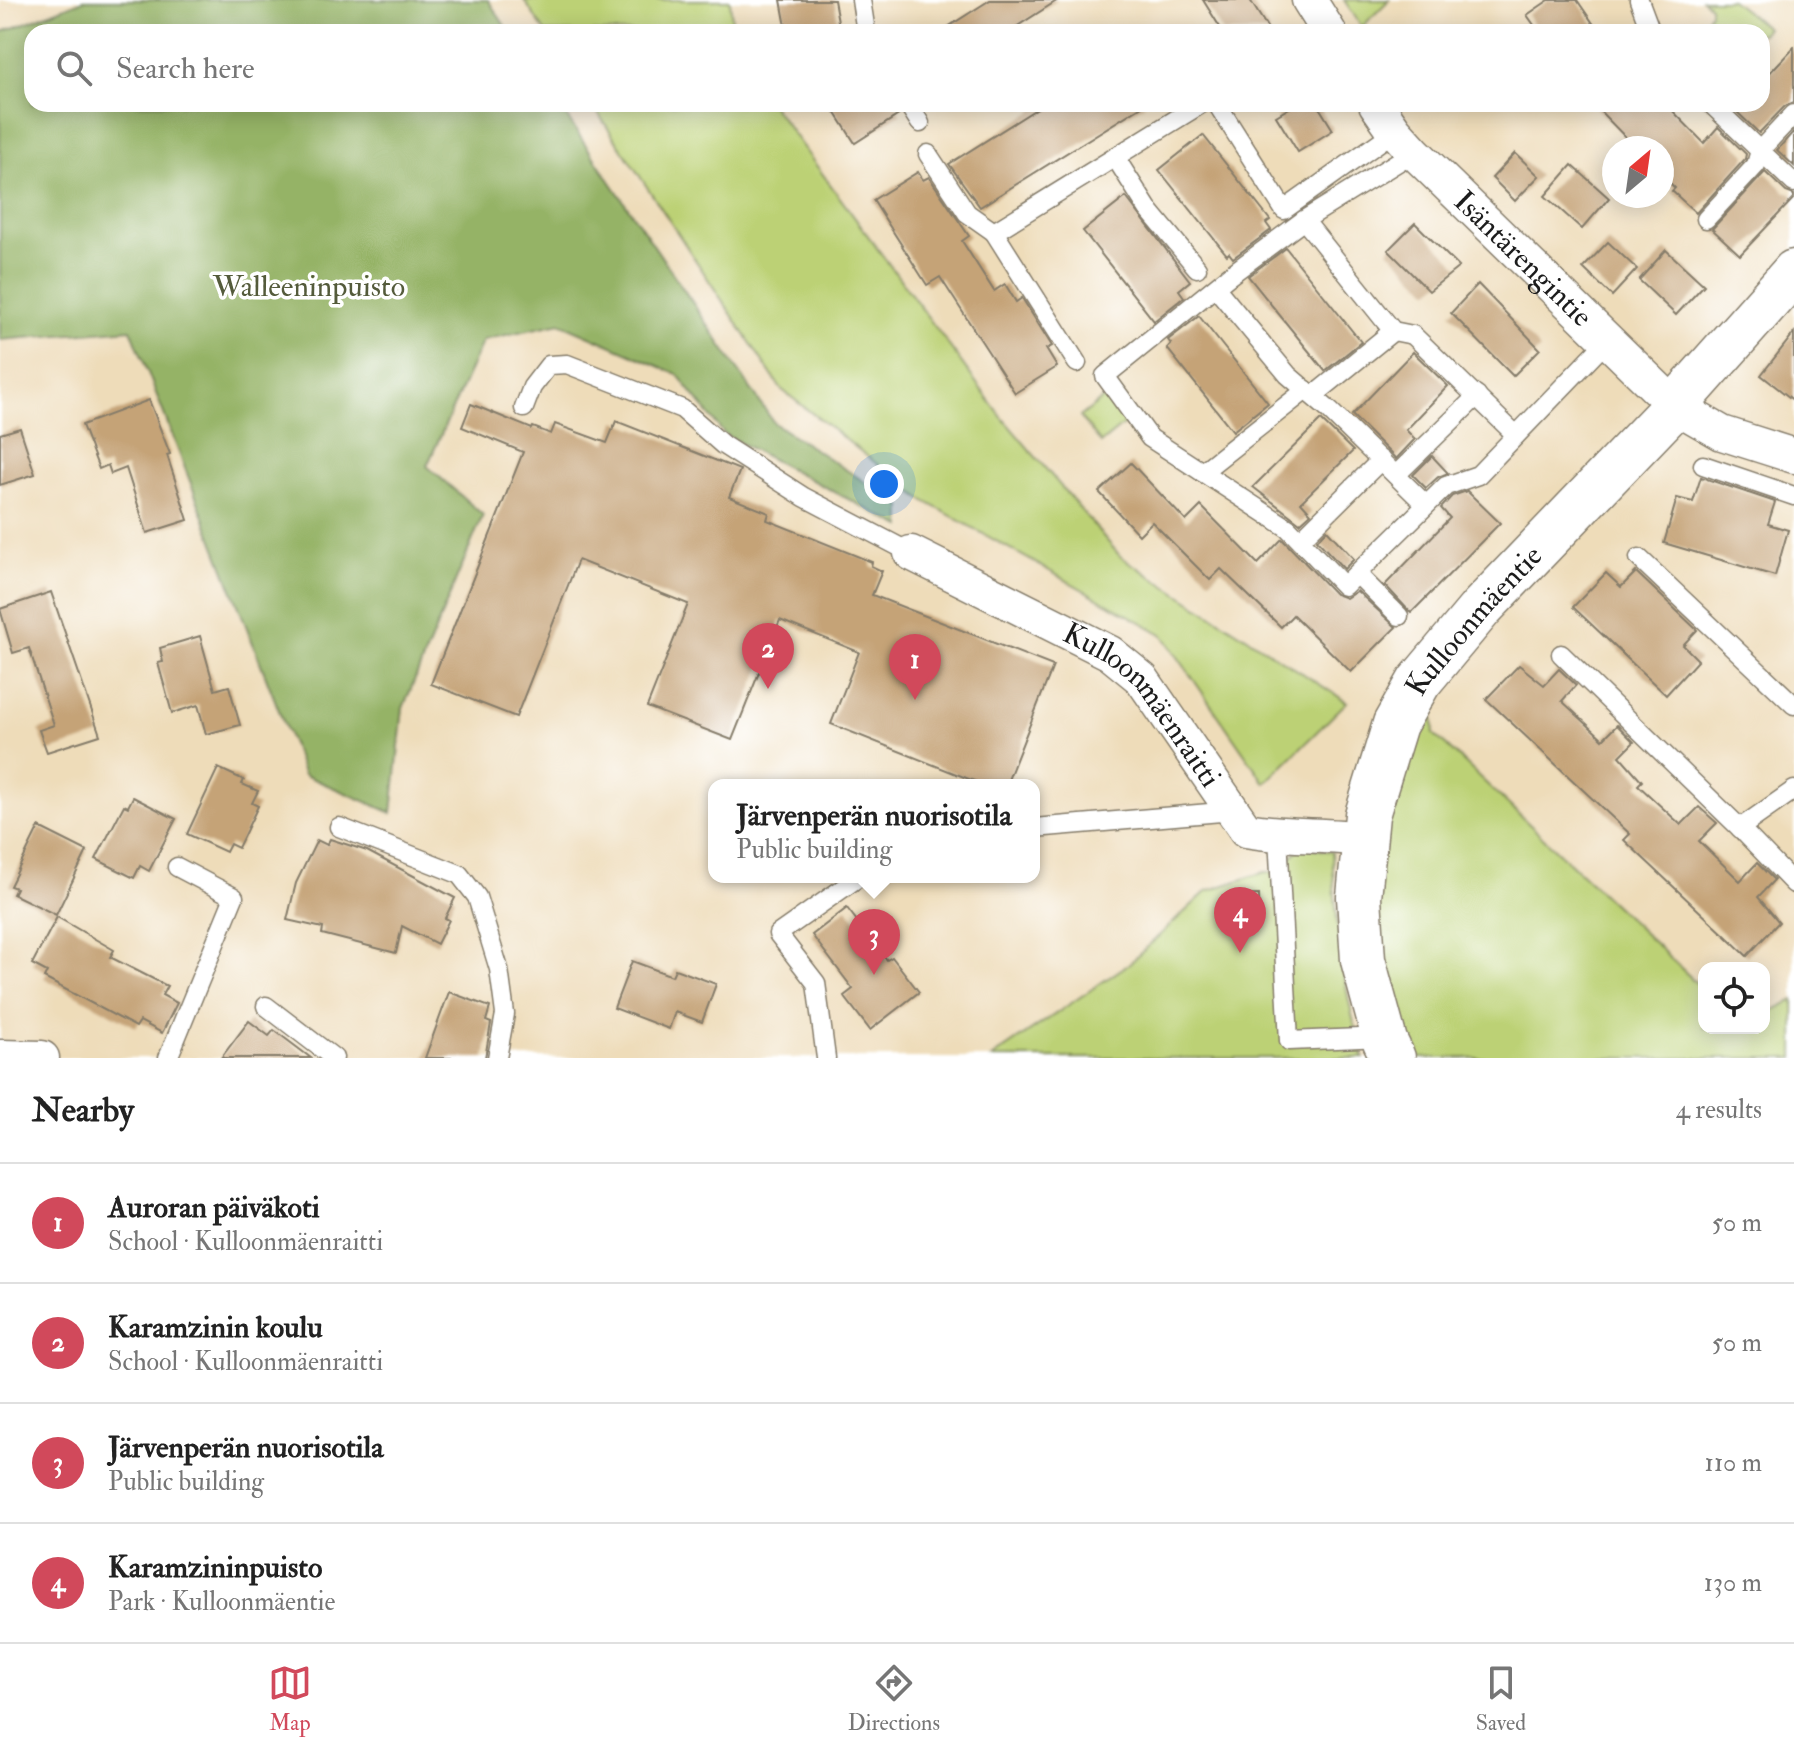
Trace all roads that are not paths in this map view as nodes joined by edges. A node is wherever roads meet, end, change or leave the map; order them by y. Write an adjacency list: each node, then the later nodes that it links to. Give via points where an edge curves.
1 (861, 0): 4 (lane)
2 (1309, 0): 5 (street)
3 (1639, 0): 6 (lane)
4 (865, 24)
5 (1324, 24)
6 (1648, 24)
7 (913, 112): 12 (lane)
8 (1188, 112): 16 (lane)
9 (1222, 112): 13 (lane, via 1284,210)
10 (1720, 112): 14 (lane)
11 (1794, 114): 14 (lane)
12 (920, 123)
13 (1395, 129): 19 (lane); 25 (street, Isäntärengintie)
14 (1760, 150): 17 (lane); 18 (lane, via 1756,165)
15 (928, 154): 20 (lane, via 967,213)
16 (1115, 157): 20 (lane); 21 (lane, via 1148,209)
17 (1794, 183)
18 (1706, 219)
19 (1304, 220): 23 (lane); 24 (lane)
20 (994, 232): 26 (lane)
21 (1197, 268)
22 (1794, 272): 29 (street, Kulloonmäentie)
23 (1216, 288): 27 (lane); 35 (lane, via 1105,376 1150,438)
24 (1393, 331): 27 (lane); 28 (lane, via 1413,335)
25 (1606, 342): 29 (street, Isäntärengintie); 31 (lane)
26 (1077, 363)
27 (1309, 393): 33 (lane); 35 (lane)
28 (1477, 396): 31 (lane); 36 (lane)
29 (1675, 406): 32 (street, Isäntärengintie, via 1722,433); 52 (street, Kulloonmäentie, via 1481,608 1419,682 1395,724)
30 (524, 408): 40 (lane, via 549,365 567,364 682,409 723,445 804,497)
31 (1516, 435): 38 (lane, via 1478,475 1446,486)
32 (1794, 456)
33 (1381, 460): 36 (lane); 39 (lane)
34 (1703, 465): 37 (lane)
35 (1202, 472): 39 (lane)
36 (1396, 475): 38 (lane)
37 (1794, 496)
38 (1426, 505): 42 (lane)
39 (1300, 540): 42 (lane, via 1344,586)
40 (911, 553): 47 (street, Kulloonmäenraitti, via 1110,653 1142,679)
41 (1639, 558): 45 (lane)
42 (1357, 574): 43 (lane)
43 (1399, 616)
44 (1561, 654): 50 (lane)
45 (1794, 705)
46 (1794, 790): 50 (lane)
47 (1233, 811): 49 (lane); 51 (street, Kulloonmäenraitti, via 1246,830)
48 (339, 827): 62 (lane, via 459,874 477,897 499,969 505,1014)
49 (1040, 827)
50 (1740, 828): 55 (lane)
51 (1278, 836): 52 (street, Kulloonmäenraitti); 57 (lane, via 1289,1041)
52 (1363, 839): 57 (street, Kulloonmäentie, via 1363,960)
53 (177, 867): 60 (lane, via 234,897)
54 (850, 883): 63 (lane, via 778,934 816,983)
55 (1794, 884)
56 (266, 1006): 61 (lane)
57 (1388, 1047)
58 (2, 1050): 59 (street)
59 (42, 1058)
60 (168, 1058)
61 (334, 1058)
62 (497, 1058)
63 (826, 1058)

